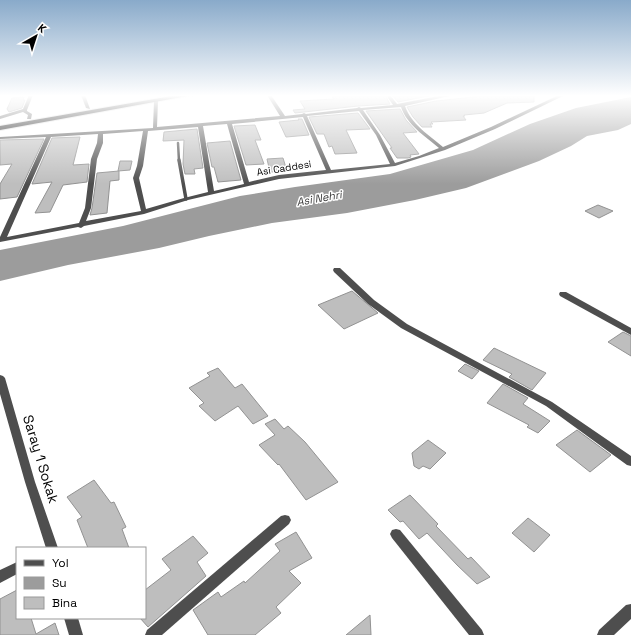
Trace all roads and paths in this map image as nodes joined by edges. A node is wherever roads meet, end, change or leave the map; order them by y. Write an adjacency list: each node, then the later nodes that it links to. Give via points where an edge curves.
1 (19, 125): 10 (highway)
2 (155, 125): 12 (street)
3 (200, 125): 4 (street); 12 (street); 21 (street)
4 (205, 125)
5 (229, 125): 20 (street)
6 (309, 125): 19 (street)
7 (371, 125): 18 (street)
8 (415, 125): 17 (street)
9 (500, 125): 17 (street, Asi Caddesi)
10 (0, 128)
11 (146, 129): 12 (street); 13 (street); 23 (street, via 136,178)
12 (155, 129)
13 (101, 133): 14 (street); 24 (street, via 94,159 88,208)
14 (49, 136): 15 (street); 25 (street)
15 (0, 138)
16 (178, 143): 22 (lane, via 179,168)
17 (443, 149): 18 (street, Asi Caddesi)
18 (393, 165): 19 (street, Asi Caddesi)
19 (328, 170): 20 (street, Asi Caddesi)
20 (247, 184): 21 (street, Asi Caddesi)
21 (211, 192): 22 (street, Asi Caddesi)
22 (186, 199): 23 (street, Asi Caddesi)
23 (144, 212): 24 (street, Asi Caddesi)
24 (81, 226): 25 (street, Asi Caddesi)
25 (1, 240)
26 (337, 270): 30 (street, via 371,302 404,326 550,404)
27 (563, 294): 28 (street)
28 (631, 332)
29 (0, 378): 33 (street, Saray 1 Sokak)
30 (631, 462)
31 (285, 520): 39 (street)
32 (396, 534): 40 (street)
33 (52, 547)
34 (16, 569): 35 (street)
35 (0, 577)
36 (631, 610): 41 (street)
37 (71, 619): 38 (street)
38 (76, 635)
39 (152, 635)
40 (477, 635)
41 (605, 635)

